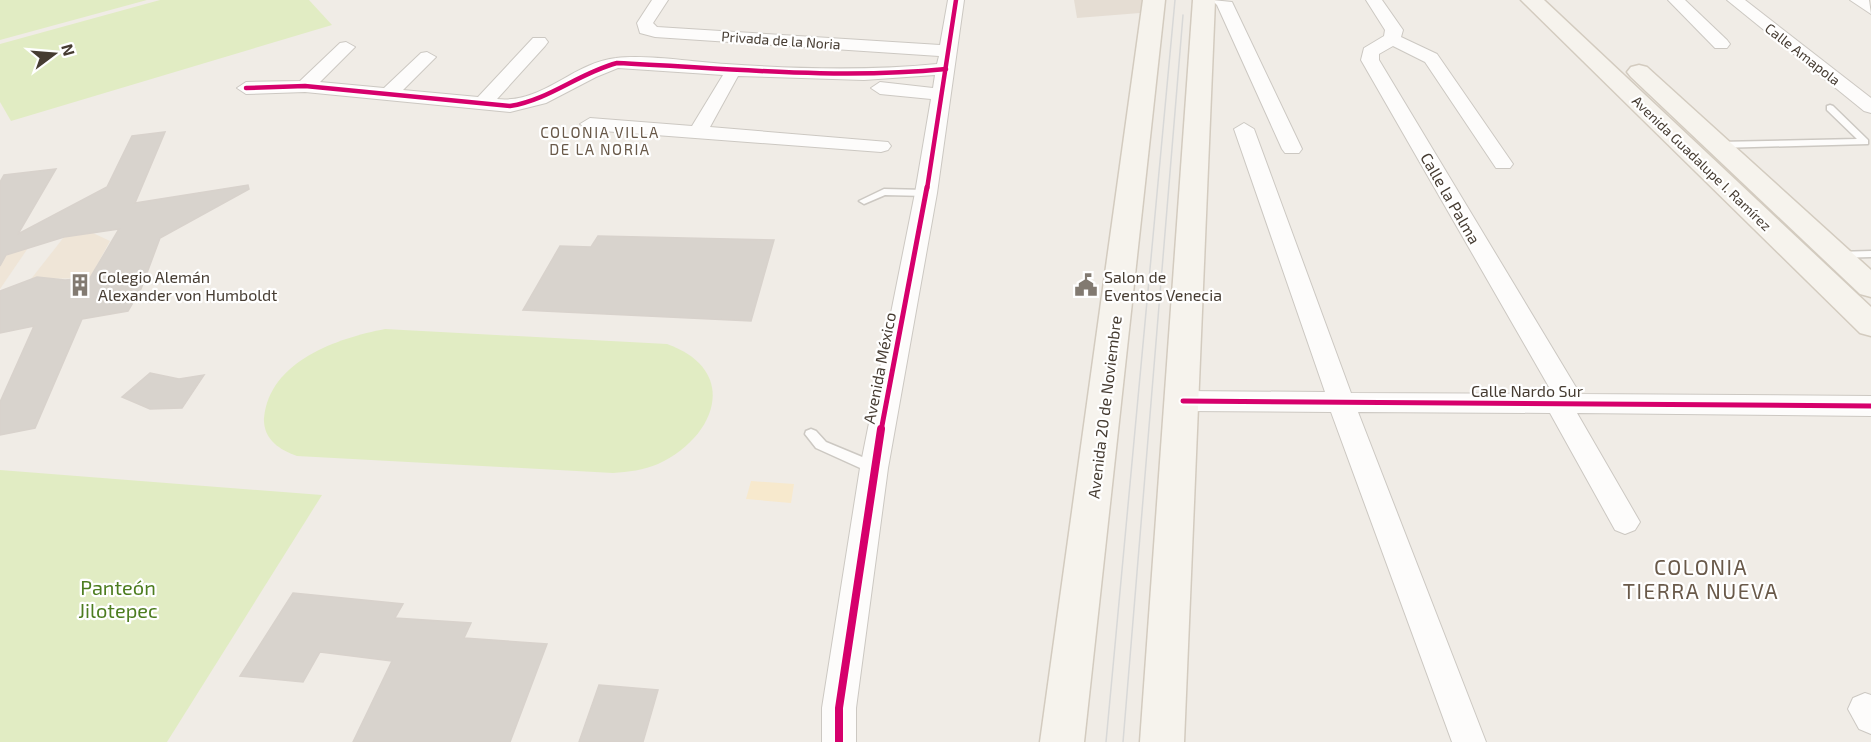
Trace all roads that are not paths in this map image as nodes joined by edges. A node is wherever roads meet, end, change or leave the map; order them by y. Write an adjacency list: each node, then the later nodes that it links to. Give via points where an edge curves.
1 (660, 0): 18 (street, Privada de la Noria, via 645,23 646,29 655,32)
2 (956, 0): 18 (street, Avenida México)
3 (1154, 0): 51 (main road, Avenida 20 de Noviembre)
4 (1204, 0): 43 (main road)
5 (1220, 0): 35 (street)
6 (1374, 0): 13 (street, via 1394,30)
7 (1532, 0): 42 (main road, Avenida Guadalupe I. Ramírez)
8 (1562, 0): 33 (main road, Avenida Guadalupe I. Ramírez)
9 (1676, 0): 15 (street)
10 (1735, 0): 28 (street, Calle Amapola)
11 (1858, 0): 12 (street)
12 (1871, 9)
13 (1392, 39): 36 (street, via 1431,58); 45 (street, Calle la Palma, via 1370,52 1370,60)
14 (539, 42): 27 (street)
15 (1721, 44)
16 (346, 46): 23 (street)
17 (427, 57): 25 (street)
18 (948, 60): 22 (street, via 906,74); 26 (street, Avenida México)
19 (692, 71): 20 (street); 21 (street); 27 (street, via 643,71 578,81 529,104)
20 (780, 76): 21 (street); 22 (street)
21 (730, 77): 32 (street)
22 (851, 81): 26 (street)
23 (305, 86): 24 (street); 25 (street)
24 (246, 88)
25 (388, 94): 27 (street)
26 (942, 95): 37 (street, Avenida México)
27 (482, 104)
28 (1871, 107)
29 (1830, 108): 33 (lane, via 1865,142)
30 (590, 124): 32 (street)
31 (1244, 129): 44 (street)
32 (698, 132): 34 (street)
33 (1718, 145): 40 (main road, Avenida Guadalupe I. Ramírez)
34 (881, 146)
35 (1292, 149)
36 (1503, 164)
37 (926, 193): 38 (lane, via 884,192); 48 (street, Avenida México)
38 (864, 201)
39 (1871, 254): 40 (lane)
40 (1836, 255): 41 (main road, Avenida Guadalupe I. Ramírez)
41 (1871, 287)
42 (1871, 325)
43 (1183, 401): 44 (street, Calle Nardo Sur); 52 (main road)
44 (1341, 402): 45 (street, Calle Nardo Sur); 53 (street)
45 (1565, 404): 46 (street, Calle Nardo Sur); 49 (street)
46 (1871, 406)
47 (811, 434): 48 (lane, via 821,444)
48 (874, 468): 50 (street, Avenida México, via 839,708)
49 (1625, 522)
50 (839, 742)
51 (1062, 742)
52 (1162, 742)
53 (1469, 742)

